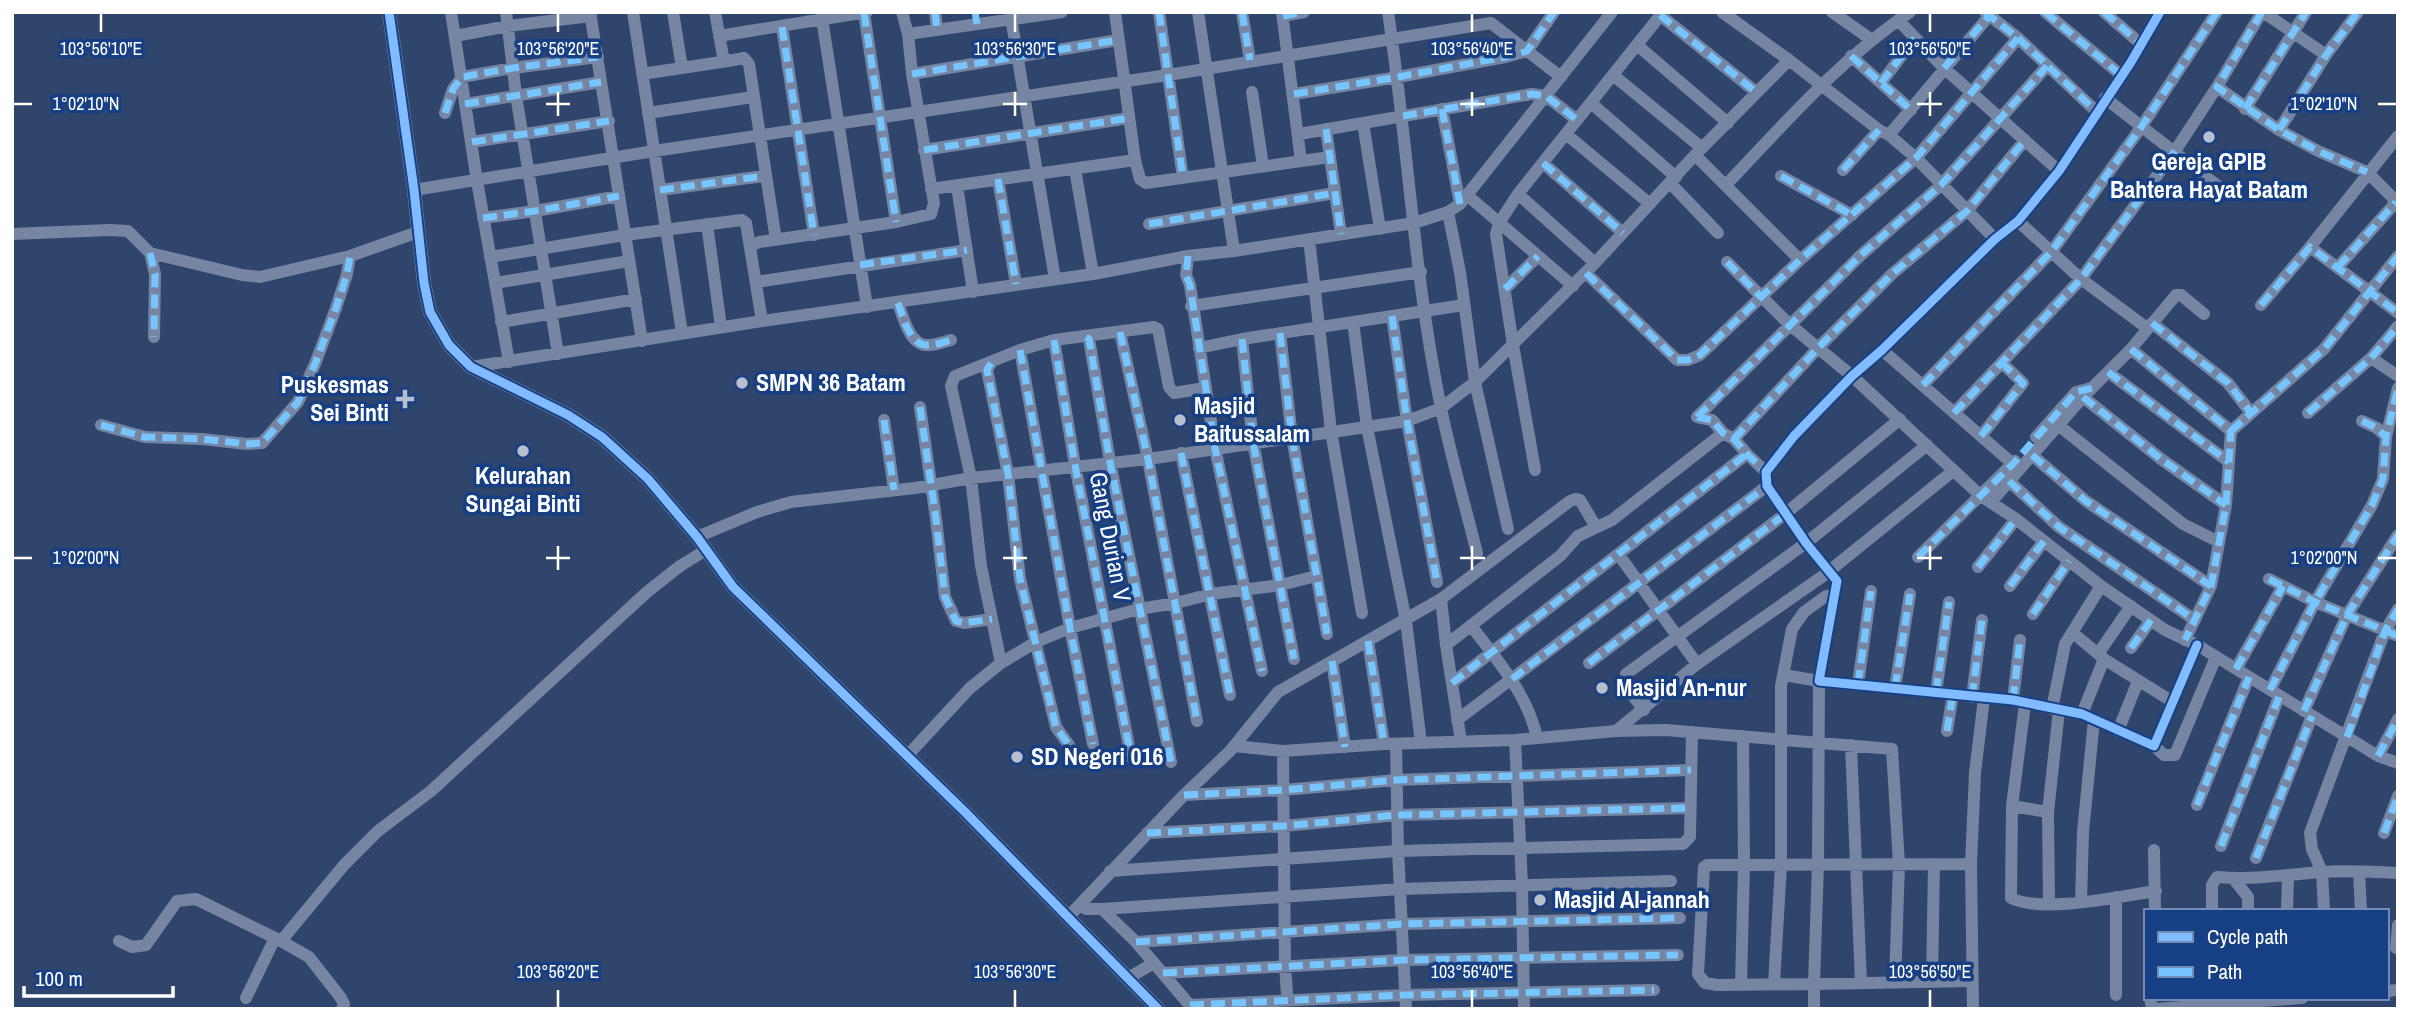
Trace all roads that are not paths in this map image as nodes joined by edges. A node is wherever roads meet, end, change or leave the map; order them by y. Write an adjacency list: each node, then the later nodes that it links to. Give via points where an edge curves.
1 (389, 12): 147 (street)
2 (452, 12): 43 (street)
3 (506, 12): 38 (street)
4 (633, 12): 66 (street)
5 (673, 12): 63 (street)
6 (715, 12): 44 (street)
7 (902, 12): 42 (street)
8 (935, 12): 40 (street)
9 (1115, 12): 48 (street)
10 (1160, 12): 68 (street)
11 (1198, 12): 64 (street)
12 (1242, 12): 58 (street)
13 (1304, 12): 30 (street)
14 (1388, 12): 47 (street)
15 (1554, 12): 52 (street)
16 (1612, 12): 73 (street)
17 (1722, 12): 59 (street)
18 (1832, 12): 49 (street)
19 (1910, 12): 37 (street)
20 (2045, 12): 70 (street)
21 (2104, 12): 50 (street)
22 (2160, 12): 50 (street)
23 (2217, 12): 106 (street)
24 (2262, 12): 41 (street); 78 (street)
25 (2306, 12): 41 (street)
26 (2358, 12): 55 (street)
27 (866, 13): 34 (street); 98 (street)
28 (1055, 13): 33 (street)
29 (590, 14): 38 (street); 57 (street)
30 (1283, 14): 53 (street)
31 (1662, 14): 51 (street); 80 (street)
32 (1987, 14): 46 (street); 65 (street)
33 (1011, 16): 36 (street); 54 (street)
34 (821, 17): 39 (street); 105 (street)
35 (1494, 17): 47 (street); 52 (street)
36 (976, 18): 40 (street)
37 (1898, 20): 45 (street); 49 (street)
38 (508, 26): 43 (street); 62 (street)
39 (782, 27): 44 (street); 109 (street)
40 (937, 30): 42 (street)
41 (2293, 33): 55 (street); 91 (street)
42 (908, 34): 67 (street)
43 (455, 36): 71 (street)
44 (719, 36): 60 (street)
45 (1915, 38): 65 (street); 76 (street)
46 (2018, 38): 61 (street); 82 (street)
47 (1392, 39): 53 (street); 72 (street)
48 (1118, 40): 54 (street); 74 (street)
49 (1872, 40): 56 (street)
50 (2141, 44): 70 (street)
51 (1637, 45): 69 (street); 104 (street)
52 (1527, 51): 72 (street); 73 (street)
53 (1289, 54): 58 (street); 81 (street)
54 (1016, 55): 67 (street); 84 (street)
55 (2326, 55): 108 (street)
56 (1851, 56): 76 (street); 77 (street)
57 (598, 57): 62 (street); 75 (street)
58 (1250, 60): 64 (street)
59 (1789, 60): 77 (street); 80 (street)
60 (728, 61): 63 (street); 86 (street, via 744,58 749,64)
61 (2047, 66): 94 (street); 100 (street)
62 (513, 68): 71 (street); 83 (street)
63 (682, 68): 66 (street)
64 (1206, 68): 68 (street); 134 (street)
65 (1944, 68): 82 (street); 92 (street)
66 (642, 74): 96 (street)
67 (912, 75): 93 (street)
68 (1168, 75): 74 (street); 139 (street)
69 (1612, 75): 88 (street); 122 (street)
70 (2121, 75): 87 (street)
71 (462, 77): 89 (street); 95 (street)
72 (1398, 77): 81 (street); 97 (street)
73 (1561, 77): 85 (street)
74 (1124, 81): 84 (street); 99 (street)
75 (601, 82): 83 (street); 102 (street)
76 (1881, 83): 92 (street)
77 (1820, 85): 110 (street); 143 (street)
78 (2217, 87): 91 (street); 121 (street)
79 (1252, 92): 129 (street)
80 (1756, 92): 104 (street)
81 (1294, 94): 113 (street)
82 (1971, 94): 100 (street); 124 (street)
83 (516, 95): 89 (street); 111 (street)
84 (1023, 95): 93 (street); 112 (street)
85 (1546, 96): 90 (street, via 1532,94); 101 (street); 153 (street)
86 (753, 97): 96 (street); 115 (street)
87 (2105, 98): 94 (street); 106 (street)
88 (1591, 103): 101 (street); 141 (street)
89 (465, 104): 118 (street)
90 (1442, 109): 97 (street); 153 (street)
91 (2245, 109): 108 (street)
92 (1911, 110): 110 (street)
93 (919, 112): 98 (street); 119 (street)
94 (2097, 112): 132 (street)
95 (446, 113)
96 (648, 113): 120 (street)
97 (1403, 116): 103 (street); 164 (street)
98 (880, 118): 105 (street); 163 (street)
99 (1129, 118): 112 (street); 126 (street)
100 (1999, 119): 117 (street); 144 (street)
101 (1577, 120): 114 (street)
102 (609, 121): 111 (street); 125 (street)
103 (1363, 123): 107 (street); 169 (street)
104 (1728, 123): 122 (street)
105 (838, 125): 109 (street); 168 (street)
106 (2142, 127): 121 (street); 186 (street)
107 (1326, 129): 113 (street); 123 (street)
108 (2279, 130): 135 (street)
109 (797, 131): 115 (street); 175 (street)
110 (1884, 133): 124 (street); 131 (street)
111 (524, 134): 118 (street); 133 (street)
112 (1030, 134): 119 (street); 136 (street)
113 (1299, 134): 127 (street)
114 (1566, 134): 128 (street); 155 (street)
115 (759, 135): 120 (street); 137 (street)
116 (2398, 136): 135 (street)
117 (2025, 140): 132 (street); 157 (street)
118 (472, 142): 142 (street)
119 (924, 150): 146 (street)
120 (654, 151): 125 (street); 148 (street)
121 (2175, 151): 151 (street); 204 (street)
122 (1698, 152): 141 (street); 143 (street)
123 (1329, 157): 127 (street); 149 (street)
124 (1916, 158): 144 (street); 160 (street)
125 (613, 159): 133 (street); 152 (street)
126 (1135, 160): 130 (street); 139 (street, via 1140,180 1146,183)
127 (1301, 161): 129 (street)
128 (1543, 163): 150 (street); 172 (street)
129 (1263, 166): 134 (street)
130 (1075, 169): 136 (street); 202 (street)
131 (1843, 170)
132 (2059, 171): 162 (street)
133 (530, 172): 142 (street); 156 (street)
134 (1222, 172): 139 (street); 158 (street)
135 (2367, 172): 154 (street); 182 (street)
136 (1037, 173): 140 (street); 203 (street)
137 (764, 176): 148 (street); 180 (street)
138 (1781, 176): 160 (street)
139 (1183, 178)
140 (998, 179): 145 (street); 207 (street)
141 (1673, 180): 155 (street); 173 (street)
142 (477, 181): 147 (street); 161 (street)
143 (1726, 185): 193 (street)
144 (1941, 185): 157 (street); 228 (street)
145 (957, 186): 146 (street); 184 (street)
146 (931, 189): 163 (street, via 931,214)
147 (414, 190): 171 (street)
148 (660, 190): 170 (street)
149 (1335, 192): 158 (street); 176 (street)
150 (1518, 194): 165 (street); 196 (street)
151 (2228, 194)
152 (619, 196): 156 (street); 177 (street)
153 (1463, 199): 159 (street); 165 (street)
154 (2397, 202): 198 (street)
155 (1650, 204): 172 (street)
156 (535, 211): 161 (street); 183 (street)
157 (1967, 211): 179 (street); 243 (street, via 1892,274)
158 (1227, 212): 167 (street); 185 (street)
159 (1448, 212): 164 (street); 216 (street)
160 (1852, 215): 193 (street)
161 (483, 218): 192 (street)
162 (2018, 221): 179 (street); 186 (street)
163 (896, 222): 168 (street)
164 (1414, 223): 169 (street); 199 (street)
165 (1499, 223): 190 (street); 210 (street, via 1496,234)
166 (707, 224): 170 (street); 181 (street, via 742,220); 231 (street)
167 (1149, 225)
168 (855, 228): 175 (street); 197 (street)
169 (1380, 229): 176 (street)
170 (666, 231): 177 (street); 234 (street)
171 (418, 232): 188 (street); 253 (street, via 430,312 449,345)
172 (1623, 233): 196 (street)
173 (1718, 233)
174 (12, 234): 187 (street, via 128,231)
175 (814, 234): 180 (street)
176 (1341, 234): 178 (street)
177 (625, 235): 183 (street); 194 (street)
178 (1309, 239): 185 (street); 209 (street)
179 (1995, 239): 247 (street)
180 (776, 240): 181 (street)
181 (751, 246): 205 (street)
182 (2310, 247): 198 (street); 217 (street)
183 (542, 250): 192 (street); 201 (street)
184 (967, 250): 197 (street); 212 (street)
185 (1234, 251): 189 (street)
186 (2052, 251): 204 (street); 258 (street)
187 (150, 253): 188 (street, via 260,277); 236 (street, via 155,274)
188 (349, 256): 271 (street, via 336,307 298,402 262,443 145,437)
189 (1188, 256): 202 (street); 218 (street)
190 (1538, 256): 208 (street); 210 (street)
191 (2398, 256): 211 (street)
192 (490, 257): 206 (street)
193 (1800, 260): 213 (street)
194 (629, 261): 201 (street); 214 (street)
195 (1727, 262): 213 (street)
196 (1595, 263): 200 (street)
197 (860, 265): 205 (street); 219 (street)
198 (2338, 267): 211 (street)
199 (1421, 272): 209 (street); 220 (street)
200 (1586, 273): 208 (street); 213 (street, via 1677,359 1700,355)
201 (545, 274): 206 (street); 222 (street)
202 (1093, 274): 203 (street)
203 (1055, 279): 207 (street)
204 (2081, 279): 229 (street); 252 (street)
205 (756, 282): 225 (street)
206 (495, 283): 226 (street)
207 (1016, 284): 212 (street)
208 (1573, 286): 242 (street)
209 (1313, 287): 218 (street); 232 (street)
210 (1505, 289): 242 (street)
211 (2369, 291): 221 (street); 265 (street, via 2324,349)
212 (973, 292): 215 (street)
213 (1761, 297): 228 (street)
214 (636, 299): 222 (street); 241 (street)
215 (898, 303): 219 (street); 239 (street, via 918,344)
216 (1464, 305): 220 (street); 257 (street)
217 (2260, 305)
218 (1191, 306): 244 (street)
219 (867, 307): 225 (street)
220 (1426, 310): 224 (street); 263 (street)
221 (2398, 313)
222 (551, 314): 226 (street); 248 (street)
223 (2204, 314): 229 (street, via 2177,294)
224 (1392, 316): 227 (street); 269 (street)
225 (762, 321): 231 (street)
226 (501, 322): 250 (street)
227 (1353, 322): 232 (street); 273 (street)
228 (1789, 324): 243 (street); 276 (street, via 1697,417 1712,420)
229 (2150, 325): 245 (street); 265 (street, via 2228,383)
230 (2398, 326): 249 (street)
231 (721, 327): 234 (street)
232 (1318, 327): 235 (street); 275 (street)
233 (1120, 332): 237 (street); 259 (street, via 1158,329 1169,387 1174,393); 286 (street)
234 (681, 333): 241 (street)
235 (1280, 333): 238 (street); 278 (street)
236 (154, 337)
237 (1086, 337): 240 (street); 287 (street)
238 (1242, 339): 244 (street); 280 (street)
239 (951, 340)
240 (1054, 340): 246 (street); 290 (street, Gang Durian V)
241 (642, 341): 248 (street)
242 (1513, 345): 257 (street); 292 (street)
243 (1819, 347): 255 (street); 276 (street)
244 (1199, 348): 259 (street)
245 (2131, 349): 254 (street); 274 (street)
246 (1020, 350): 251 (street); 291 (street)
247 (1882, 350): 255 (street); 258 (street)
248 (558, 354): 250 (street)
249 (2371, 358): 256 (street); 266 (street)
250 (509, 362): 253 (street)
251 (991, 363): 295 (street, via 987,370); 296 (street, via 955,376 951,386)
252 (2002, 363): 264 (street); 277 (street, via 2023,383)
253 (471, 367): 308 (street, via 602,437 648,479)
254 (2108, 372): 261 (street); 288 (street)
255 (1852, 376): 267 (street); 293 (street)
256 (2398, 376)
257 (1475, 382): 263 (street); 306 (street)
258 (1923, 385): 264 (street)
259 (1205, 388): 282 (street)
260 (2398, 388): 279 (street)
261 (2088, 393): 272 (street); 289 (street, via 2076,392); 302 (street, via 2161,459)
262 (920, 407): 298 (street)
263 (1441, 408): 269 (street); 313 (street)
264 (1954, 412): 277 (street)
265 (2251, 413): 274 (street)
266 (2308, 413)
267 (1900, 419): 281 (street); 303 (street)
268 (884, 420): 300 (street)
269 (1407, 421): 273 (street); 321 (street)
270 (2362, 421): 279 (street)
271 (101, 425)
272 (2058, 425): 285 (street); 310 (street, via 2183,524)
273 (1367, 427): 275 (street); 349 (street)
274 (2231, 431): 288 (street)
275 (1331, 432): 278 (street); 341 (street)
276 (1728, 436): 284 (street); 305 (street)
277 (1981, 436): 289 (street)
278 (1292, 437): 280 (street); 319 (street)
279 (2386, 437): 335 (street, via 2383,479 2372,505)
280 (1252, 442): 282 (street); 323 (street)
281 (1927, 445): 294 (street); 311 (street)
282 (1215, 448): 283 (street); 328 (street)
283 (1181, 453): 286 (street); 330 (street)
284 (1747, 454): 293 (street); 314 (street)
285 (2032, 454): 297 (street); 326 (street, via 2086,501)
286 (1148, 459): 287 (street); 336 (street)
287 (1110, 462): 290 (street); 338 (street)
288 (2229, 462): 302 (street)
289 (2013, 464): 301 (street)
290 (1075, 465): 291 (street); 344 (street, Gang Durian V)
291 (1042, 470): 295 (street); 351 (street)
292 (1535, 470)
293 (1766, 471): 299 (street)
294 (1953, 471): 301 (street); 318 (street)
295 (1008, 474): 296 (street); 358 (street, via 1020,579)
296 (971, 478): 298 (street); 345 (street)
297 (2008, 481): 301 (street); 348 (street, via 2059,527)
298 (932, 485): 300 (street); 345 (street, via 945,597 952,617 964,623)
299 (1767, 486): 303 (street); 322 (street)
300 (894, 490): 308 (street, via 791,502)
301 (1986, 499): 304 (street); 315 (street)
302 (2226, 505): 310 (street)
303 (1786, 514): 311 (street); 340 (street)
304 (2016, 519): 309 (street); 317 (street)
305 (1596, 527): 333 (street, via 1580,500 1570,501); 350 (street, via 1578,536)
306 (1508, 529)
307 (2398, 535): 343 (street)
308 (697, 537): 312 (street)
309 (2044, 541): 316 (street); 324 (street)
310 (2219, 542): 326 (street)
311 (1806, 543): 318 (street); 355 (street)
312 (706, 550): 414 (street, via 733,587); 474 (street, via 647,592 432,791 379,831)
313 (1477, 553)
314 (1619, 555): 322 (street); 362 (street)
315 (1918, 557)
316 (2069, 561): 325 (street); 342 (street)
317 (1978, 567)
318 (1830, 570): 331 (street, via 1837,581); 369 (street)
319 (1316, 576): 323 (street); 354 (street)
320 (2269, 579): 327 (street)
321 (1437, 582)
322 (1638, 582): 340 (street); 374 (street)
323 (1281, 585): 328 (street); 365 (street)
324 (2010, 586)
325 (2101, 586): 337 (street); 352 (street)
326 (2211, 586): 348 (street)
327 (2283, 586): 335 (street); 370 (street)
328 (1246, 590): 330 (street); 371 (street)
329 (1871, 591): 378 (street)
330 (1210, 594): 336 (street); 383 (street)
331 (1835, 594): 372 (street, via 1804,612 1792,629); 375 (street)
332 (1910, 594): 379 (street)
333 (1441, 599): 349 (street); 360 (street)
334 (1949, 602): 380 (street)
335 (2315, 602): 343 (street); 381 (street)
336 (1176, 603): 338 (street); 392 (street)
337 (2131, 606): 347 (street); 363 (street)
338 (1139, 609): 344 (street); 417 (street)
339 (2398, 609): 353 (street)
340 (1658, 610): 355 (street); 368 (street)
341 (1362, 613)
342 (2033, 614)
343 (2347, 615): 353 (street); 389 (street)
344 (1104, 618): 351 (street); 416 (street, Gang Durian V)
345 (992, 619): 367 (street)
346 (1982, 620): 384 (street)
347 (2151, 620): 359 (street); 361 (street)
348 (2195, 620): 359 (street)
349 (1406, 621): 357 (street); 405 (street)
350 (1472, 627): 360 (street); 362 (street)
351 (1070, 628): 358 (street); 406 (street)
352 (2072, 632): 363 (street); 388 (street, via 2065,644)
353 (2391, 633): 399 (street)
354 (1327, 634)
355 (1678, 637): 369 (street); 387 (street, via 1626,674 1625,685)
356 (2020, 640): 385 (street)
357 (1368, 641): 366 (street); 407 (street)
358 (1036, 642): 367 (street); 412 (street, via 1056,727)
359 (2191, 642): 364 (street); 386 (street)
360 (1446, 645): 377 (street)
361 (2131, 648)
362 (1491, 652): 374 (street); 377 (street)
363 (2101, 657): 376 (street); 390 (street)
364 (2216, 657): 370 (street); 410 (street, via 2175,755 2164,755)
365 (1294, 659)
366 (1332, 661): 409 (street, via 1278,692); 411 (street)
367 (1002, 663): 414 (street, via 970,688)
368 (1589, 663)
369 (1697, 664): 387 (street)
370 (2236, 669): 373 (street)
371 (1262, 671)
372 (1784, 675): 375 (street); 401 (street)
373 (2249, 677): 381 (street); 425 (street)
374 (1512, 679): 391 (street); 400 (street)
375 (1819, 681): 378 (street); 404 (street)
376 (2138, 681): 386 (street); 396 (street)
377 (1452, 684): 391 (street)
378 (1858, 684): 379 (street)
379 (1895, 688): 380 (street)
380 (1936, 692): 382 (street)
381 (2275, 693): 389 (street); 434 (street)
382 (1953, 694): 384 (street); 395 (street)
383 (1230, 695)
384 (1978, 698): 385 (street); 444 (street)
385 (2019, 702): 388 (street); 426 (street)
386 (2174, 702): 410 (street)
387 (1644, 710): 394 (street)
388 (2055, 710): 390 (street); 429 (street)
389 (2308, 714): 399 (street); 438 (street)
390 (2088, 717): 396 (street); 459 (street)
391 (1457, 720): 403 (street)
392 (1197, 721)
393 (2397, 724): 415 (street)
394 (1616, 731): 397 (street); 400 (street)
395 (1947, 731)
396 (2119, 731): 410 (street)
397 (1692, 732): 398 (street); 419 (street)
398 (1743, 736): 401 (street); 445 (street)
399 (2347, 737): 415 (street); 448 (street, via 2310,833)
400 (1537, 738): 402 (street)
401 (1781, 739): 404 (street); 446 (street)
402 (1515, 740): 403 (street); 420 (street)
403 (1461, 741): 405 (street)
404 (1818, 742): 408 (street); 440 (street)
405 (1421, 743): 407 (street)
406 (1093, 744)
407 (1390, 744): 411 (street); 421 (street)
408 (1851, 745): 441 (street); 442 (street, via 1892,749)
409 (1234, 746): 413 (street); 423 (street)
410 (2154, 746)
411 (1345, 747): 413 (street)
412 (1073, 751)
413 (1283, 751): 422 (street)
414 (907, 756): 468 (street)
415 (2378, 756): 418 (street)
416 (1131, 757)
417 (1171, 762)
418 (2398, 763)
419 (1691, 770): 420 (street); 427 (street)
420 (1517, 777): 421 (street); 428 (street)
421 (1396, 780): 422 (street); 430 (street)
422 (1284, 790): 423 (street); 431 (street)
423 (1184, 794): 432 (street)
424 (2398, 796): 433 (street)
425 (2197, 805)
426 (2012, 806): 429 (street); 460 (street, via 2011,898)
427 (1689, 808): 428 (street); 435 (street, via 1689,837 1684,844)
428 (1520, 811): 430 (street); 435 (street)
429 (2048, 812): 460 (street)
430 (1397, 815): 431 (street); 437 (street)
431 (1284, 826): 432 (street); 439 (street)
432 (1147, 833): 447 (street)
433 (2384, 833)
434 (2221, 846)
435 (1521, 848): 437 (street); 454 (street)
436 (2154, 850): 456 (street)
437 (1398, 851): 439 (street); 455 (street)
438 (2256, 858)
439 (1284, 859): 447 (street); 457 (street)
440 (1818, 864): 441 (street); 446 (street); 491 (street)
441 (1856, 864): 442 (street); 488 (street)
442 (1899, 864): 443 (street); 487 (street)
443 (1934, 864): 444 (street); 485 (street)
444 (1971, 864): 486 (street)
445 (1744, 865): 446 (street); 489 (street); 489 (street, via 1703,867 1698,974 1705,983)
446 (1781, 865): 490 (street)
447 (1110, 871): 468 (street)
448 (2322, 872): 449 (street); 451 (street); 466 (street)
449 (2359, 872): 450 (street); 467 (street)
450 (2398, 873)
451 (2288, 877): 452 (street); 465 (street)
452 (2233, 878): 463 (street, via 2214,879); 464 (street, via 2248,897)
453 (1671, 881): 454 (street)
454 (1522, 884): 455 (street); 470 (street)
455 (1401, 889): 457 (street); 471 (street)
456 (2155, 891): 458 (street); 462 (street)
457 (1285, 897): 461 (street); 473 (street)
458 (2116, 897): 459 (street); 494 (street)
459 (2081, 902): 460 (street)
460 (2049, 904)
461 (1102, 909): 468 (street); 476 (street)
462 (2155, 909)
463 (2212, 909)
464 (2248, 909)
465 (2287, 909)
466 (2324, 909)
467 (2361, 909)
468 (1074, 911): 484 (street)
469 (1680, 918): 470 (street)
470 (1523, 920): 471 (street); 479 (street)
471 (1402, 924): 473 (street); 480 (street)
472 (2398, 925): 477 (street)
473 (1285, 931): 476 (street); 482 (street)
474 (278, 939): 475 (street, via 190,898 177,901 146,945 132,947); 495 (street); 502 (street, via 309,957 341,998)
475 (119, 941)
476 (1136, 942): 481 (street)
477 (2394, 948)
478 (1678, 955): 479 (street)
479 (1523, 959): 480 (street); 493 (street)
480 (1402, 960): 482 (street); 498 (street)
481 (1154, 963): 483 (street); 484 (street)
482 (1285, 965): 483 (street); 500 (street)
483 (1163, 973): 501 (street)
484 (1128, 978): 503 (street)
485 (1932, 981): 486 (street); 487 (street)
486 (1972, 981): 506 (street)
487 (1895, 982): 488 (street)
488 (1861, 983): 491 (street)
489 (1741, 984): 490 (street)
490 (1774, 984): 491 (street)
491 (1814, 984): 505 (street)
492 (1654, 990): 493 (street)
493 (1523, 993): 498 (street); 504 (street)
494 (2116, 995)
495 (246, 998)
496 (2150, 1000): 499 (street, via 2155,1009)
497 (2252, 1000): 499 (street)
498 (1406, 1002): 500 (street)
499 (2201, 1002)
500 (1288, 1004): 501 (street)
501 (1192, 1007)
502 (342, 1009)
503 (1158, 1009)
504 (1524, 1009)
505 (1814, 1009)
506 (1973, 1009)

